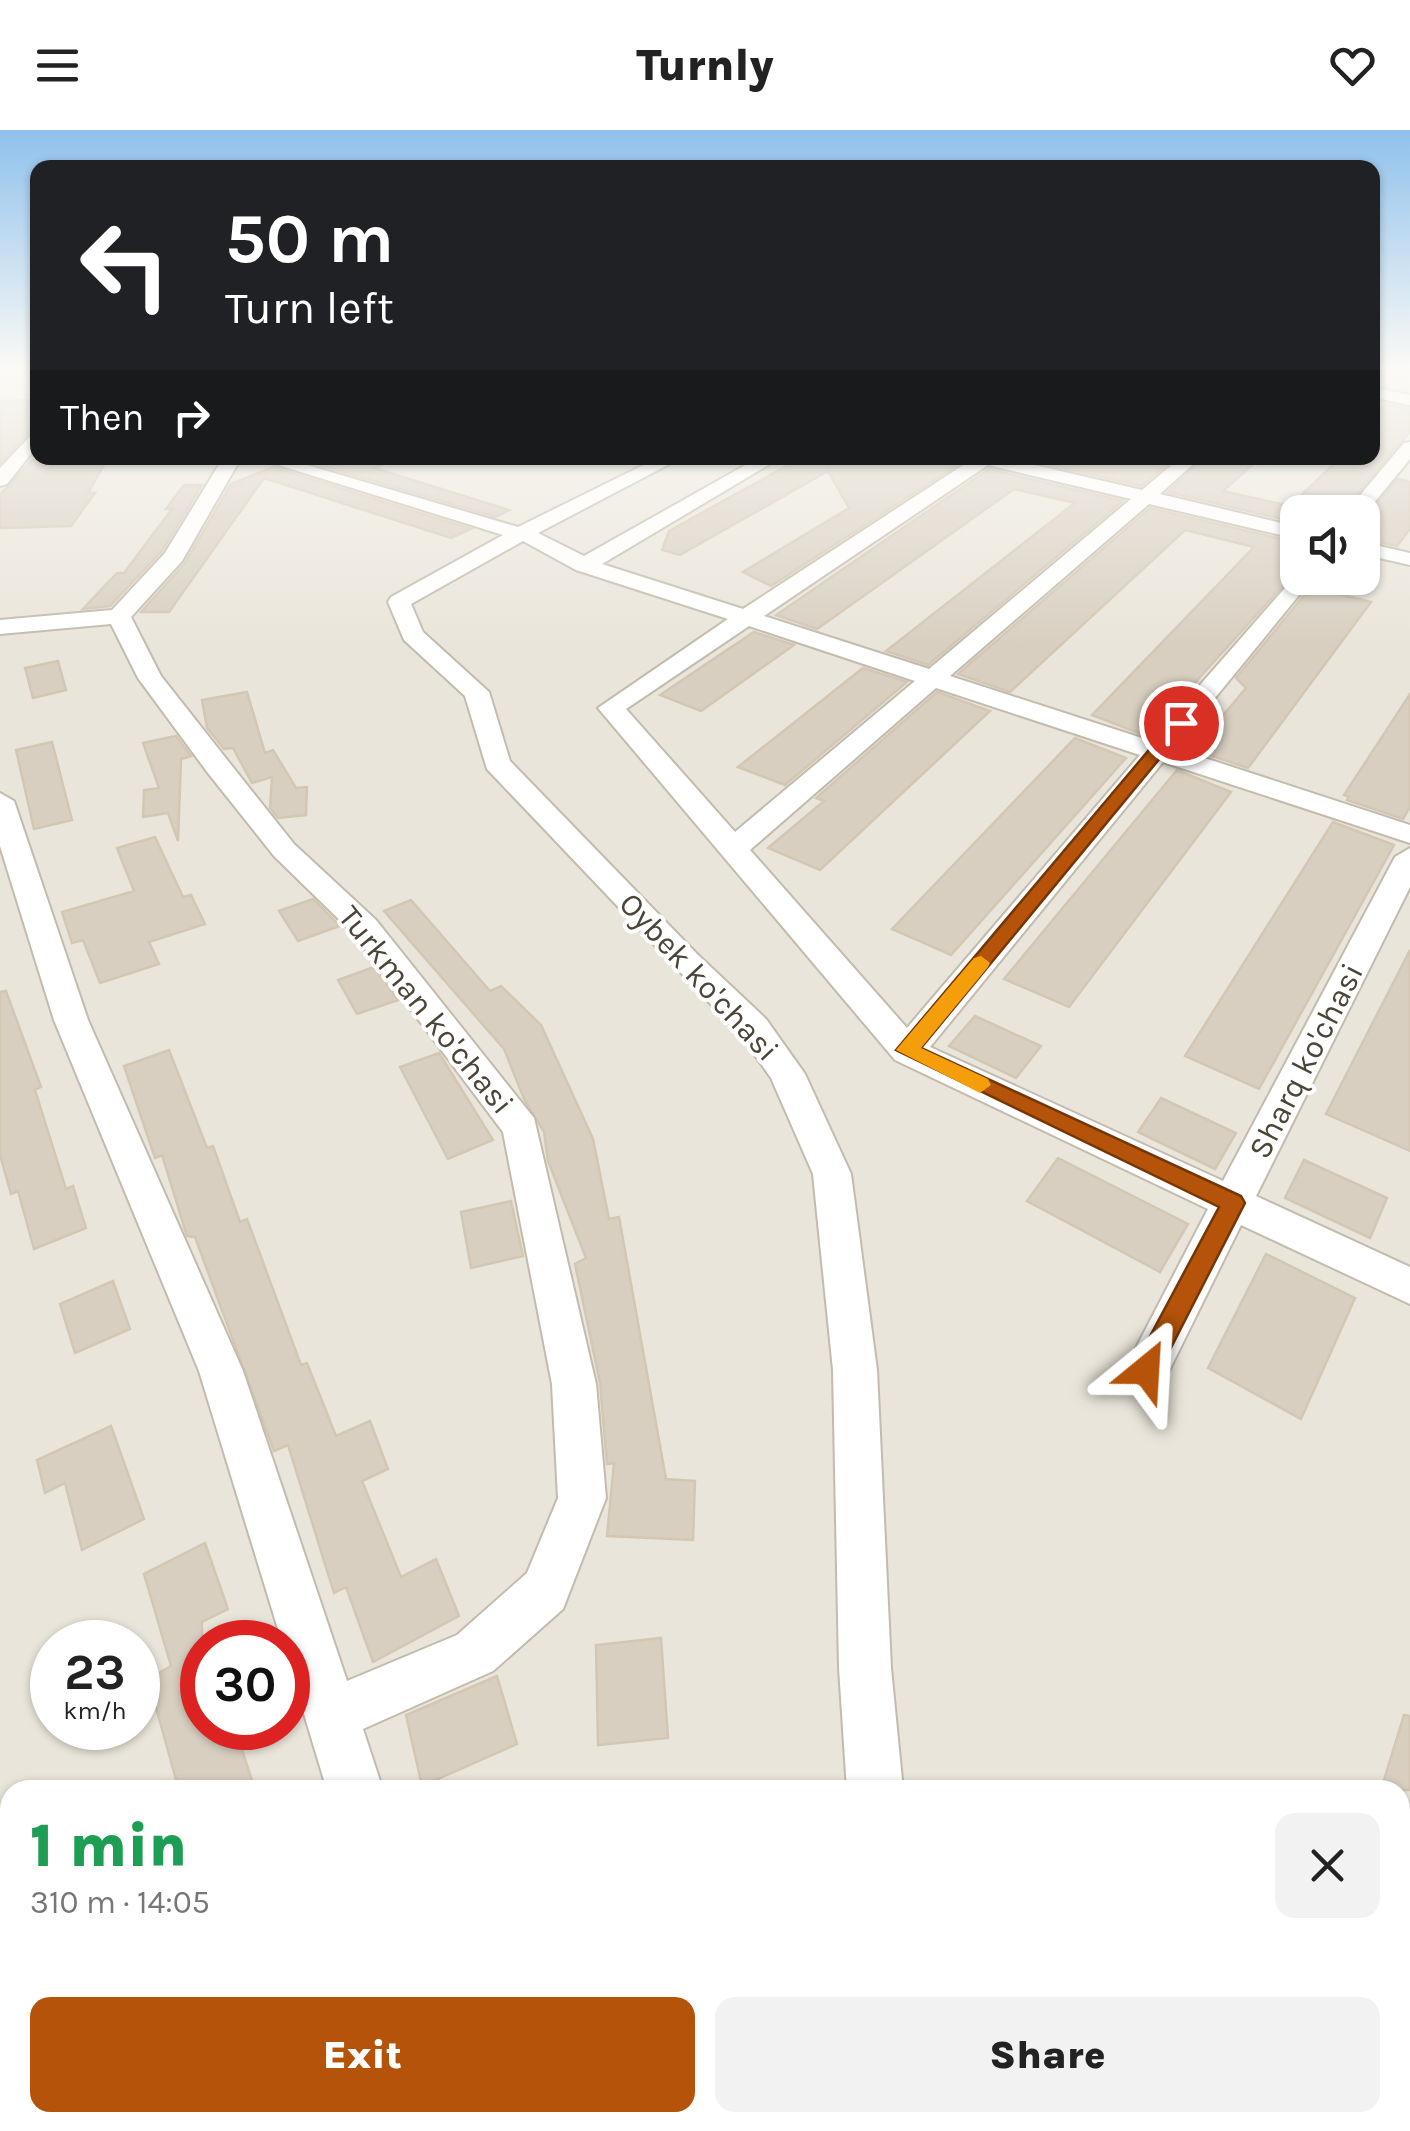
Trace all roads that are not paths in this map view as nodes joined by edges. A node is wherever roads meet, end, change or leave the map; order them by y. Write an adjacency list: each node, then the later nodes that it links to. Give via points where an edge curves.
1 (17, 459): 10 (street)
2 (1400, 459): 11 (street)
3 (228, 465): 19 (street, via 174,556)
4 (288, 465): 14 (street)
5 (658, 465): 14 (street, Oybek ko'chasi)
6 (759, 465): 17 (street)
7 (975, 465): 20 (street)
8 (1015, 465): 12 (street)
9 (1183, 465): 12 (street)
10 (0, 480)
11 (1370, 495)
12 (1147, 496): 13 (street); 22 (street)
13 (1280, 528)
14 (519, 534): 17 (street); 34 (street, Oybek ko'chasi, via 400,602 412,635 476,692 497,763 754,1028 787,1074 832,1174 855,1370)
15 (1380, 552): 16 (street)
16 (1410, 560)
17 (584, 565): 20 (street)
18 (1288, 595): 23 (street)
19 (120, 616): 21 (street); 32 (street, Turkman ko'chasi, via 150,678 218,767 284,850 365,926 521,1128 574,1384 582,1498 546,1591 475,1653)
20 (747, 618): 22 (street); 26 (street, via 611,708)
21 (0, 627)
22 (932, 678): 23 (street); 26 (street)
23 (1157, 752): 25 (street); 28 (street)
24 (0, 801): 32 (street, via 71,1020 221,1371)
25 (1410, 834)
26 (735, 847): 28 (street)
27 (1410, 857): 29 (street, Sharq ko'chasi)
28 (907, 1050): 29 (street)
29 (1233, 1203): 30 (street); 31 (street, Sharq ko'chasi)
30 (1410, 1286)
31 (1146, 1370)
32 (331, 1715): 33 (street)
33 (352, 1780)
34 (874, 1780)

